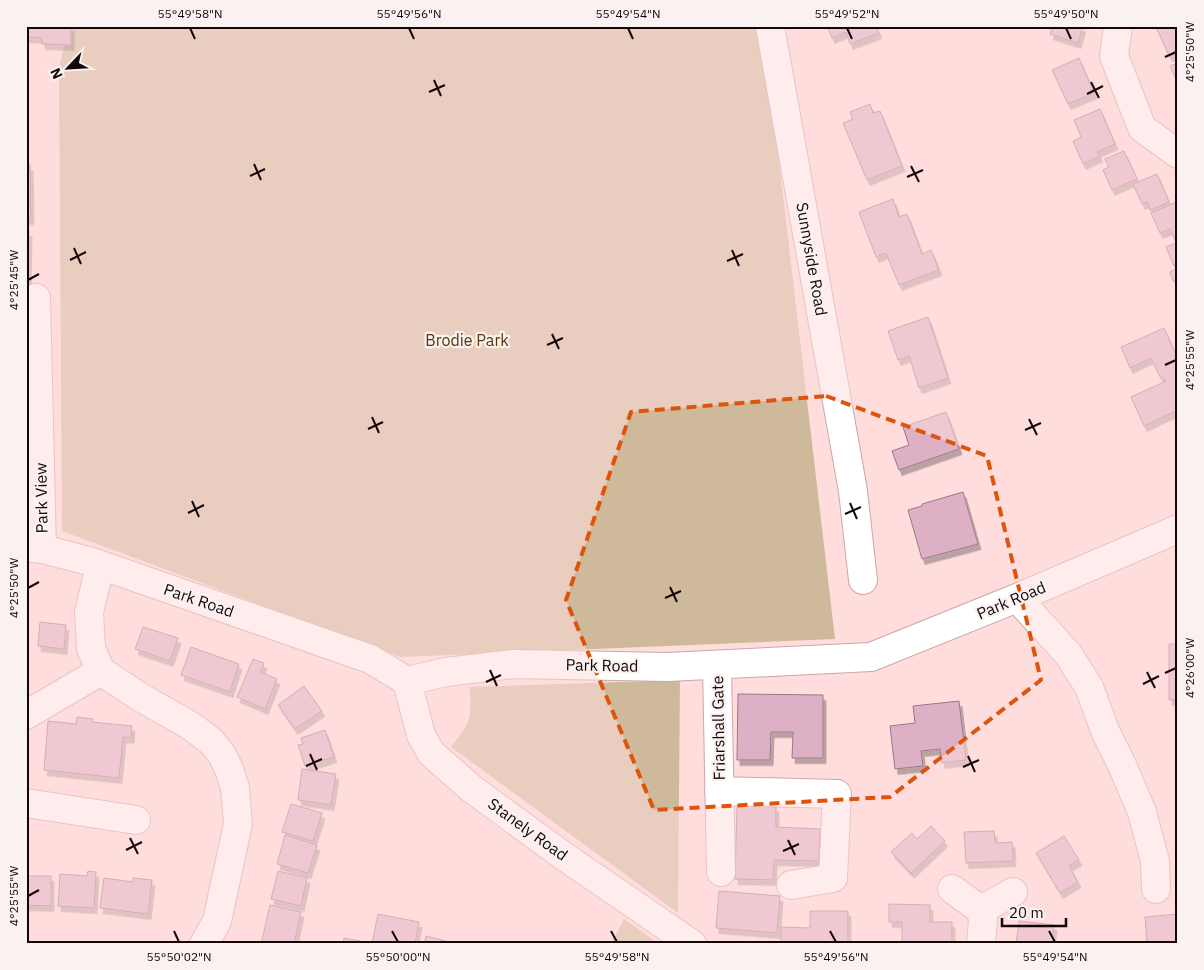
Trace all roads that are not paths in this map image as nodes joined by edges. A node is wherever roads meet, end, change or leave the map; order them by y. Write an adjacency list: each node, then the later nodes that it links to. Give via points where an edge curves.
1 (770, 26): 8 (street, Sunnyside Road, via 853,491)
2 (1118, 26): 3 (street, via 1114,56 1142,128)
3 (1178, 154)
4 (36, 298): 6 (street, Park View)
5 (1178, 530): 9 (street, Park Road)
6 (34, 548): 7 (street, Park Road)
7 (100, 566): 11 (street, via 89,612 91,649); 12 (street, Park Road, via 370,659)
8 (863, 580)
9 (1017, 598): 10 (street, Park Road, via 871,657); 20 (street, via 1068,654 1089,688 1142,812 1154,861)
10 (717, 665): 12 (street, Park Road, via 514,664 446,672); 14 (street, Friarshall Gate)
11 (101, 671): 13 (street); 23 (street, via 212,742 229,769 235,788 238,824 217,920)
12 (407, 681): 24 (street, Stanely Road, via 420,735 431,753 495,806)
13 (26, 715)
14 (719, 791): 17 (street, Friarshall Gate); 18 (street, Friarshall Gate, via 837,794 833,878)
15 (26, 803): 16 (street)
16 (136, 820)
17 (721, 872)
18 (791, 885)
19 (952, 888): 22 (street)
20 (1156, 889)
21 (1014, 892): 22 (street)
22 (981, 910): 25 (street)
23 (204, 944)
24 (692, 944)
25 (981, 944)

